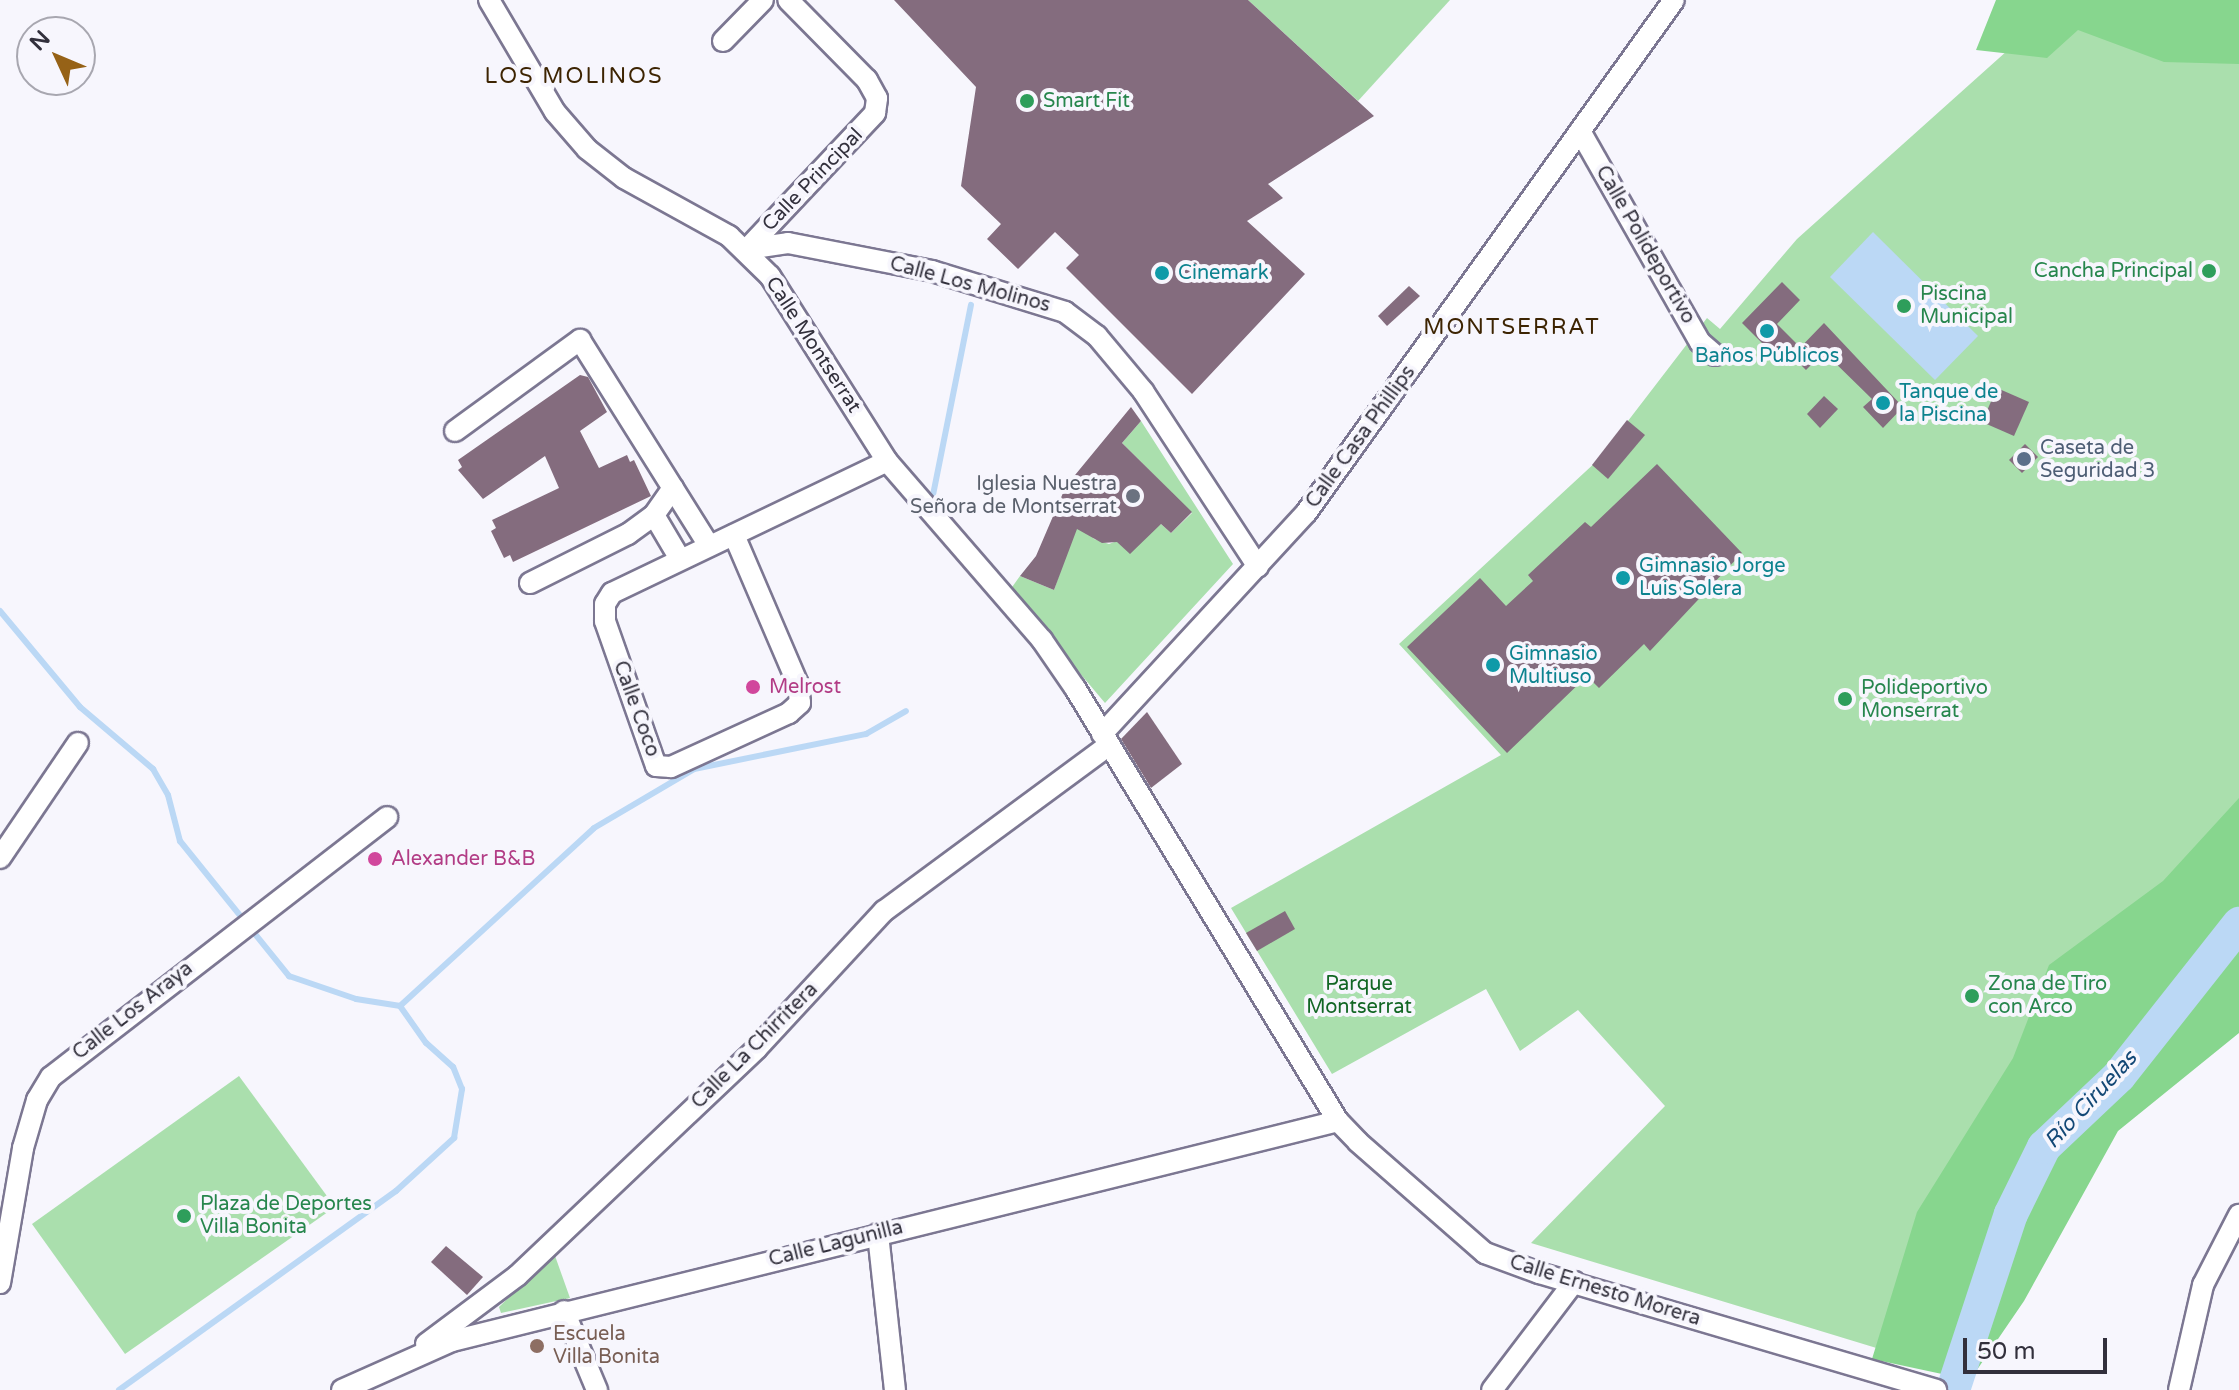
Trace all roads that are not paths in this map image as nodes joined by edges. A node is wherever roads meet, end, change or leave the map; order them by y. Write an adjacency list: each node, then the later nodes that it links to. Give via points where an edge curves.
1 (489, 0): 7 (street, Calle Montserrat, via 555,112 587,149 609,169)
2 (763, 0): 5 (street)
3 (788, 0): 7 (street, Calle Principal, via 867,80 877,98 875,113)
4 (1674, 0): 6 (street, Calle Casa Phillips)
5 (723, 41)
6 (1580, 131): 8 (street, Calle Polideportivo, via 1700,342); 16 (street, Calle Casa Phillips, via 1366,431)
7 (747, 249): 10 (street, Calle Montserrat, via 770,276); 16 (street, Calle Los Molinos, via 788,243 903,265 1065,312 1097,336 1143,391)
8 (1715, 355)
9 (455, 431): 11 (street, via 580,340)
10 (887, 461): 13 (street, Calle Coco); 18 (street, Calle Montserrat, via 1042,640)
11 (673, 488): 12 (street); 14 (street)
12 (654, 515): 15 (street); 17 (street, via 628,534)
13 (734, 535): 14 (street, Calle Coco); 15 (street, Calle Coco, via 798,684 800,703 789,713 671,767 656,766 605,621 605,604 612,593)
14 (709, 546): 15 (street, Calle Coco)
15 (680, 559)
16 (1258, 567): 18 (street, Calle Casa Phillips)
17 (530, 583)
18 (1106, 739): 22 (street, Calle Ernesto Morera); 28 (street, Calle La Chirritera, via 884,911 757,1048 517,1276)
19 (78, 743): 21 (street)
20 (387, 817): 26 (street, Calle Los Araya, via 51,1077 37,1100 23,1148)
21 (0, 858)
22 (1338, 1121): 24 (street, Calle Lagunilla); 25 (street, Calle Ernesto Morera, via 1485,1253)
23 (2239, 1215): 35 (street, via 2203,1285)
24 (878, 1234): 27 (street, Calle Lagunilla); 32 (street)
25 (1574, 1282): 33 (street); 34 (street, Calle Ernesto Morera)
26 (0, 1283)
27 (564, 1311): 28 (street, Calle Lagunilla); 31 (street)
28 (408, 1358): 29 (street, Calle Lagunilla)
29 (376, 1382): 30 (street, Calle Lagunilla)
30 (342, 1390)
31 (597, 1390)
32 (895, 1390)
33 (1492, 1390)
34 (1936, 1390)
35 (2179, 1390)

